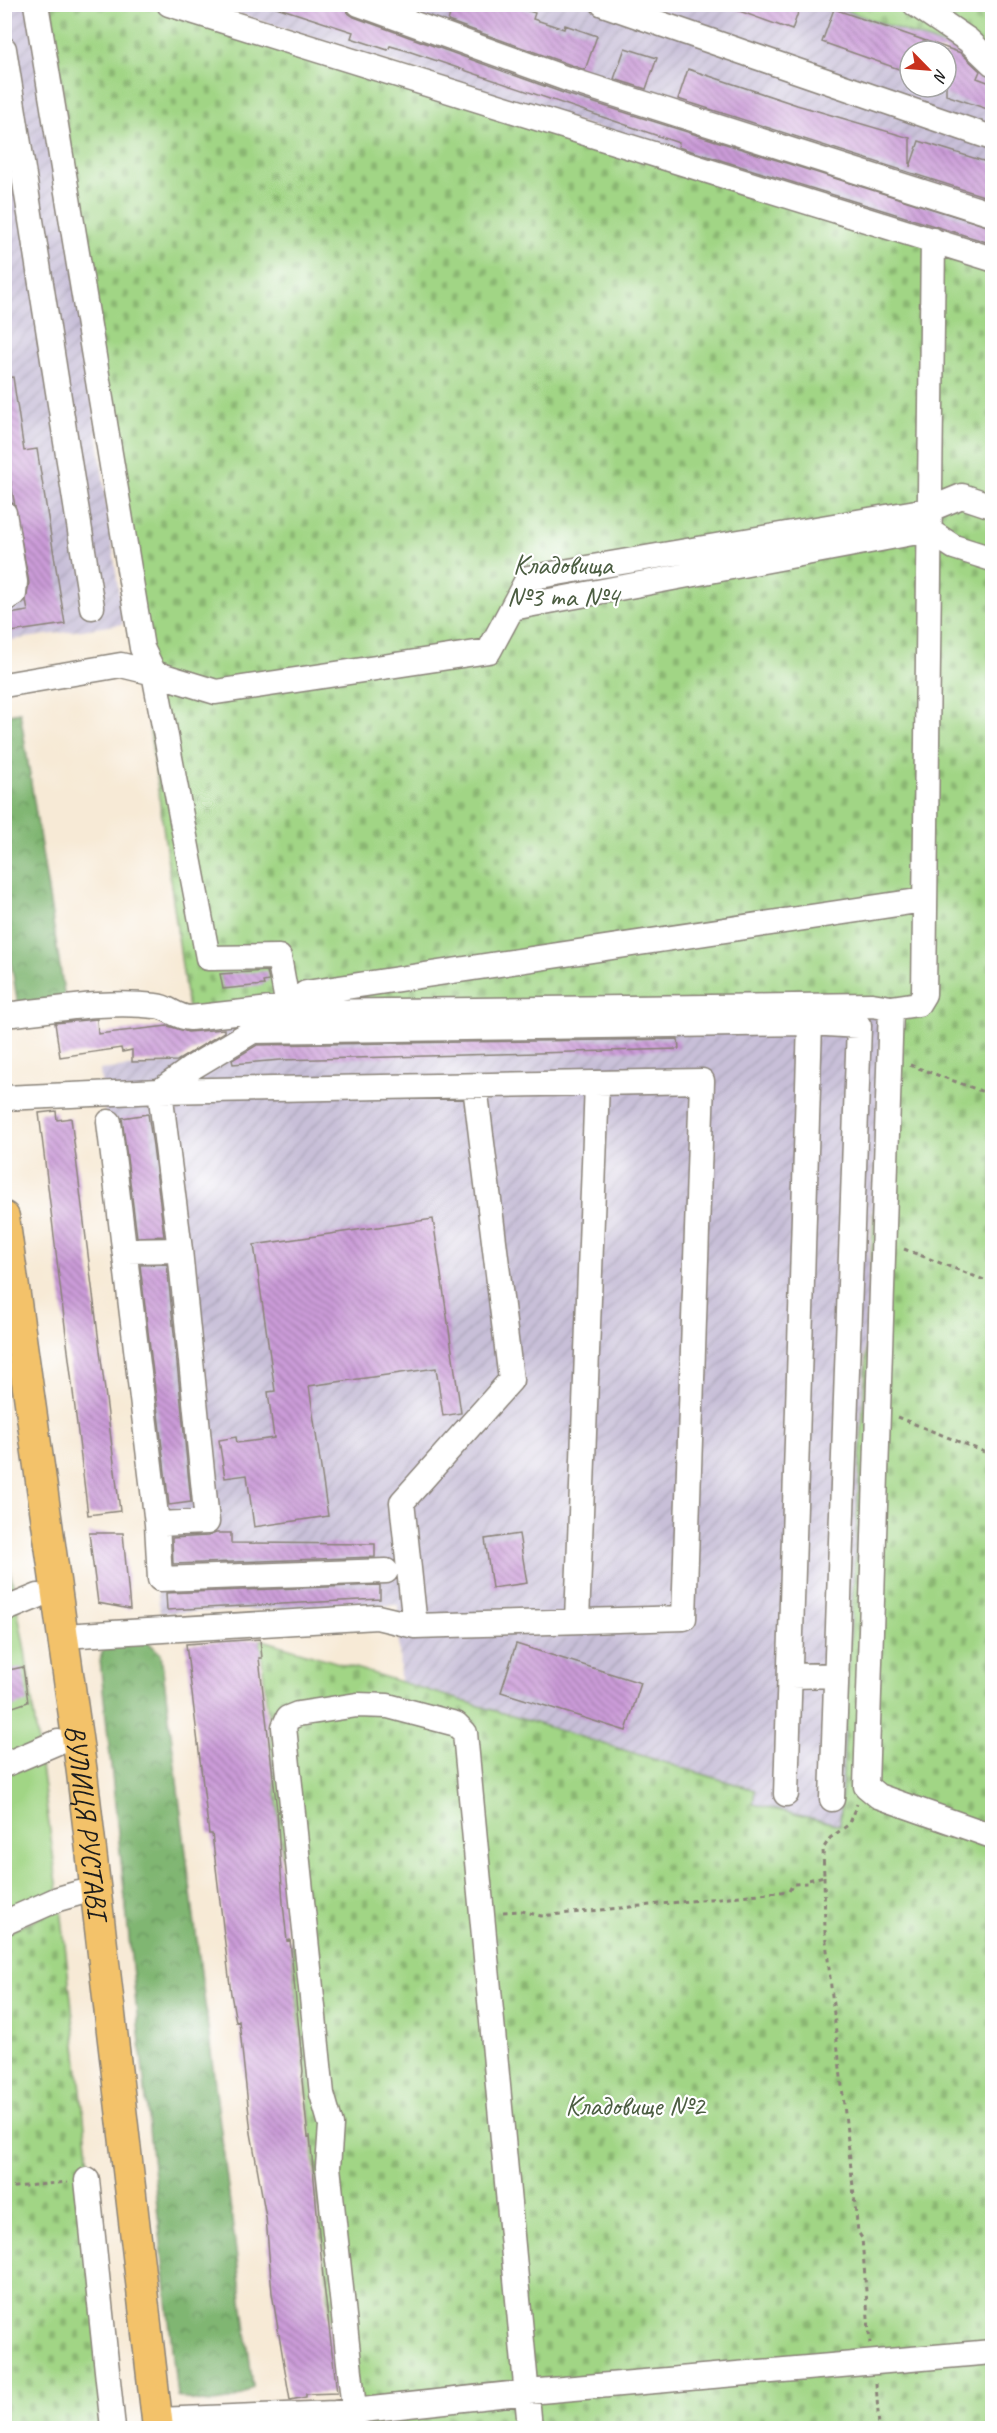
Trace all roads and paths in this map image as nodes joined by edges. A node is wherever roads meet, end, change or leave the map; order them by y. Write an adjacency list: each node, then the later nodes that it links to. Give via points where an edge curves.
1 (36, 4): 18 (lane, via 142,648)
2 (169, 4): 10 (lane)
3 (359, 4): 9 (lane, via 592,87)
4 (603, 4): 8 (lane)
5 (915, 4): 7 (lane, via 968,40)
6 (4, 49): 17 (lane)
7 (993, 63)
8 (993, 138)
9 (993, 214)
10 (933, 240): 11 (lane); 14 (lane)
11 (993, 259)
12 (993, 506): 14 (lane, via 962,496)
13 (4, 513): 16 (lane, via 15,582 14,594)
14 (928, 520): 15 (lane, via 954,547); 18 (lane, via 512,608 489,651 216,692); 20 (lane)
15 (993, 558)
16 (4, 600)
17 (92, 607)
18 (154, 673): 19 (lane, via 121,665); 21 (lane, via 208,958 279,957)
19 (4, 685)
20 (924, 900): 21 (lane, via 306,993); 22 (lane, via 922,999 911,1006)
21 (288, 1006): 22 (lane, via 308,1012 872,1005); 23 (lane, via 190,1018 177,1017 160,1006 119,1003)
22 (891, 1008): 25 (lane)
23 (4, 1015)
24 (810, 1023): 28 (lane, via 253,1031); 46 (lane, via 860,1026); 47 (lane)
25 (891, 1058): 29 (path); 33 (lane)
26 (597, 1083): 27 (lane); 43 (lane); 43 (lane, via 702,1081 685,1606 684,1618)
27 (475, 1086): 28 (lane); 44 (lane, via 511,1380 402,1502)
28 (160, 1091): 30 (lane); 34 (lane)
29 (993, 1095)
30 (4, 1098)
31 (109, 1122): 35 (lane)
32 (4, 1217): 45 (main road, ВУЛИЦЯ РУСТАВІ)
33 (885, 1246): 36 (path, via 925,1256); 37 (lane)
34 (180, 1250): 35 (lane); 39 (lane, via 207,1522)
35 (126, 1251): 39 (lane)
36 (993, 1282)
37 (879, 1410): 38 (path); 50 (lane, via 866,1786)
38 (993, 1455)
39 (157, 1524): 40 (lane, via 160,1579)
40 (386, 1571)
41 (38, 1596): 42 (lane)
42 (4, 1610)
43 (577, 1621): 44 (lane)
44 (415, 1626): 45 (lane, via 376,1617)
45 (63, 1636): 65 (main road, ВУЛИЦЯ РУСТАВІ)
46 (837, 1675): 47 (lane); 52 (lane)
47 (790, 1676): 51 (lane)
48 (58, 1742): 49 (lane)
49 (4, 1765)
50 (870, 1790): 53 (lane); 54 (path, via 857,1804 848,1825 830,1838 823,1849)
51 (786, 1794)
52 (832, 1799)
53 (993, 1836)
54 (824, 1876): 56 (path, via 792,1884 789,1891 782,1893 541,1916 522,1911); 61 (path, via 825,1932 858,2232 862,2238)
55 (79, 1893): 57 (lane)
56 (482, 1914): 62 (lane); 63 (lane, via 465,1733 456,1724 388,1706 357,1704 288,1718 284,1727 297,1866 322,2094 331,2126 328,2167)
57 (4, 1923)
58 (87, 2180): 59 (path); 66 (lane)
59 (4, 2188)
60 (993, 2352): 61 (lane)
61 (871, 2362): 62 (lane); 68 (path, via 876,2376)
62 (528, 2392): 63 (lane); 67 (lane)
63 (346, 2420): 64 (lane)
64 (275, 2422): 65 (lane)
65 (158, 2424)
66 (113, 2428)
67 (530, 2428)
68 (879, 2428)

